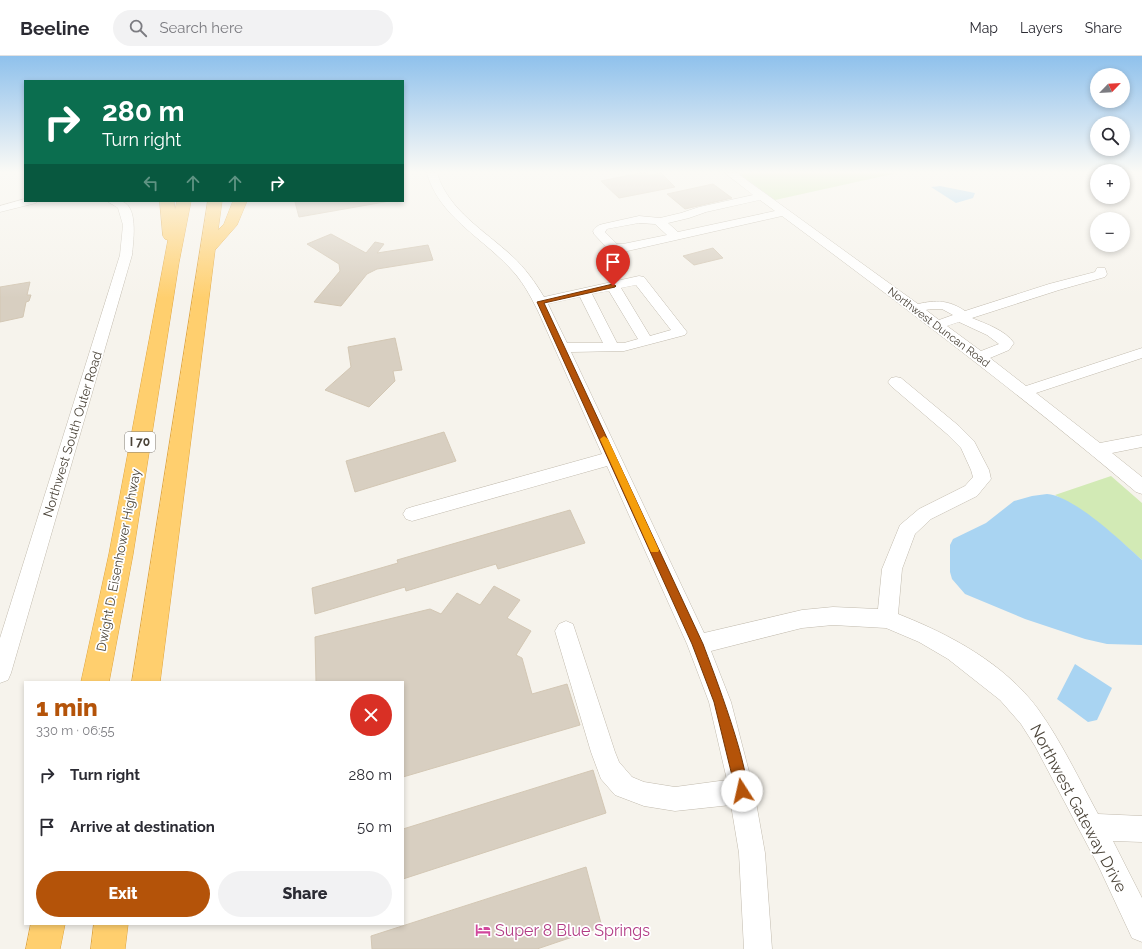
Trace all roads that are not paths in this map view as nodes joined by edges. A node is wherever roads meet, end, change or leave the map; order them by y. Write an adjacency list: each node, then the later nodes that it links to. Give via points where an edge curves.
1 (126, 215): 36 (street, Northwest South Outer Road, via 129,225 126,255)
2 (169, 215): 13 (highway)
3 (181, 215): 13 (highway, Dwight D. Eisenhower Highway / I 70)
4 (213, 215): 12 (highway)
5 (234, 215): 12 (highway, via 230,225)
6 (459, 215): 17 (street, via 508,259 527,280)
7 (688, 215): 10 (street)
8 (772, 215): 11 (street)
9 (788, 215): 18 (street, Northwest Duncan Road)
10 (659, 222): 11 (street); 11 (street, via 645,219 603,227 600,234 617,248 628,248)
11 (676, 237)
12 (208, 249): 38 (highway)
13 (171, 262): 37 (highway, Dwight D. Eisenhower Highway / I 70)
14 (1101, 271): 19 (street, via 1101,274)
15 (613, 286): 16 (street); 21 (street); 21 (street, via 639,280 680,332)
16 (584, 292): 17 (street); 22 (street)
17 (540, 302): 23 (street)
18 (916, 309): 19 (street, via 945,304 952,307); 20 (street, Northwest Duncan Road)
19 (960, 316): 20 (street); 25 (street, via 992,332 1007,343 1004,347)
20 (936, 325): 25 (street, Northwest Duncan Road)
21 (646, 341): 22 (street, via 624,347)
22 (612, 347): 23 (street)
23 (562, 348): 30 (street)
24 (1142, 353): 27 (street)
25 (979, 357): 27 (street, Northwest Duncan Road)
26 (896, 382): 33 (street, via 968,445 982,479 971,491 925,514 907,530 892,569)
27 (1024, 392): 29 (street, Northwest Duncan Road)
28 (1142, 441): 29 (street)
29 (1098, 450): 31 (street, Northwest Duncan Road)
30 (612, 458): 32 (street); 35 (street)
31 (1142, 487)
32 (412, 514)
33 (886, 619): 35 (street, Northwest Gateway Drive, via 832,616 802,619); 40 (street, Northwest Gateway Drive, via 926,635 956,652 1008,692 1029,716 1043,738)
34 (566, 631): 39 (street, via 603,752 610,770 624,786 644,794 675,799)
35 (698, 644): 39 (street, via 720,702)
36 (0, 673)
37 (95, 681)
38 (146, 681)
39 (742, 791): 47 (street, via 752,853)
40 (1091, 827): 41 (street); 44 (street, Northwest Gateway Drive)
41 (1142, 829)
42 (48, 925): 45 (highway)
43 (111, 925): 46 (highway)
44 (1142, 928)
45 (43, 949)
46 (108, 949)
47 (758, 949)

